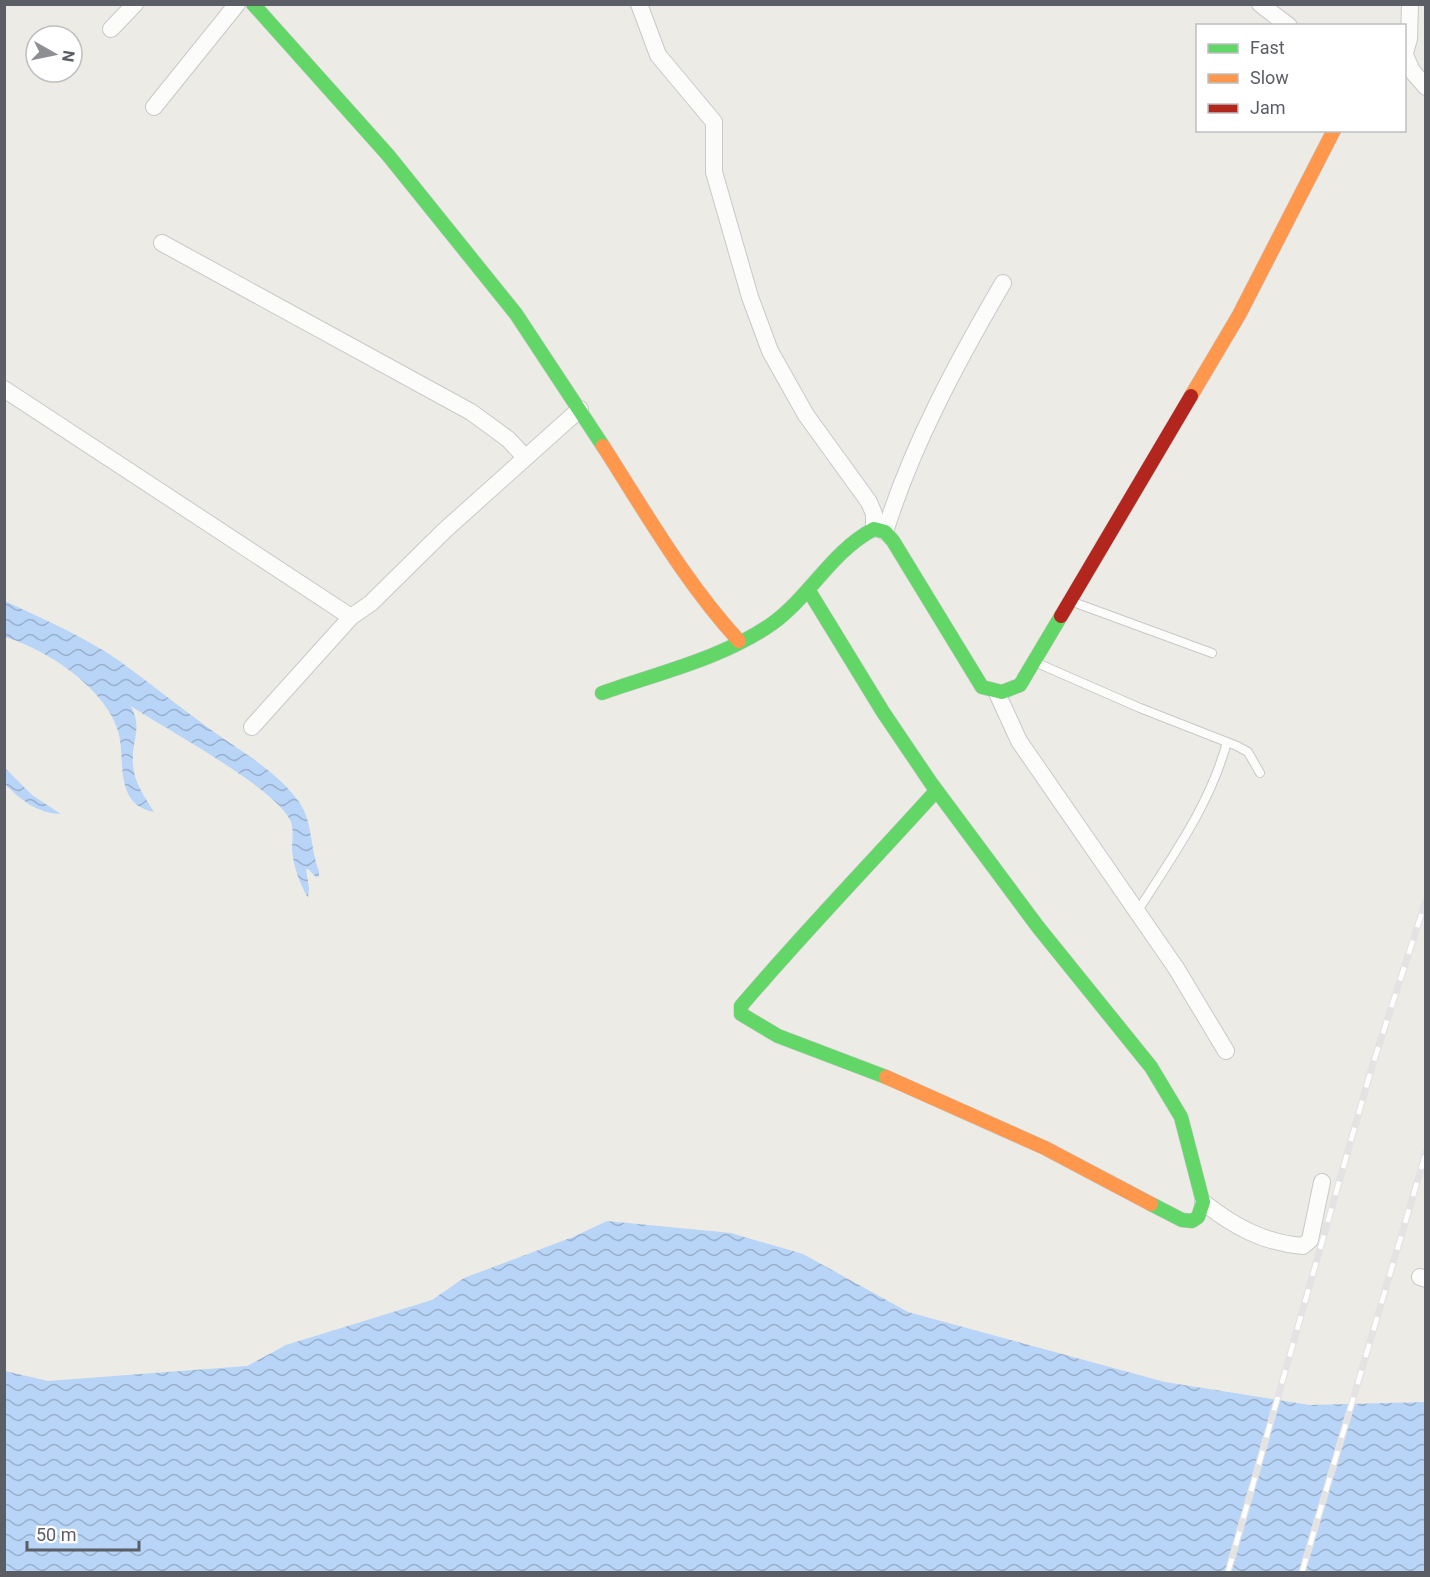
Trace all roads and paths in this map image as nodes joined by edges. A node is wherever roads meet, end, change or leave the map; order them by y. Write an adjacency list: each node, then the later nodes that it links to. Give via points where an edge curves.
1 (135, 4): 8 (street)
2 (237, 4): 12 (street)
3 (253, 4): 17 (street, via 388,155 516,314)
4 (639, 4): 19 (street, via 658,55 714,122 714,172 770,351 806,415 869,502)
5 (1260, 4): 7 (street)
6 (1410, 4): 9 (street)
7 (1286, 24)
8 (111, 28)
9 (1406, 51)
10 (1406, 57): 11 (street)
11 (1425, 87)
12 (154, 107)
13 (1333, 132): 21 (street, via 1239,315)
14 (162, 243): 18 (street, via 471,412)
15 (1003, 283): 19 (street, via 958,363)
16 (4, 389): 22 (street)
17 (580, 409): 18 (street); 23 (street, via 678,565 708,608)
18 (525, 457): 22 (street, via 371,603)
19 (880, 531): 20 (street, via 860,535); 27 (street, via 893,541 982,687)
20 (809, 591): 23 (street, via 771,624); 31 (street, via 865,686)
21 (1070, 601): 24 (lane); 25 (street)
22 (351, 617): 28 (street)
23 (739, 641): 26 (street)
24 (1212, 653)
25 (1034, 661): 27 (street, via 1020,685 1013,691); 29 (lane)
26 (602, 693)
27 (997, 693): 32 (street, via 1019,741)
28 (252, 727)
29 (1227, 742): 30 (lane, via 1248,752); 32 (lane, via 1218,777 1207,799)
30 (1260, 773)
31 (936, 791): 35 (street, via 1151,1067 1181,1117); 35 (street, via 807,928 741,1006 741,1014 778,1036 916,1088 1034,1143 1182,1220 1198,1217)
32 (1137, 912): 33 (street)
33 (1226, 1051)
34 (1322, 1182): 35 (street, via 1310,1240 1303,1246 1241,1229)
35 (1203, 1202)

